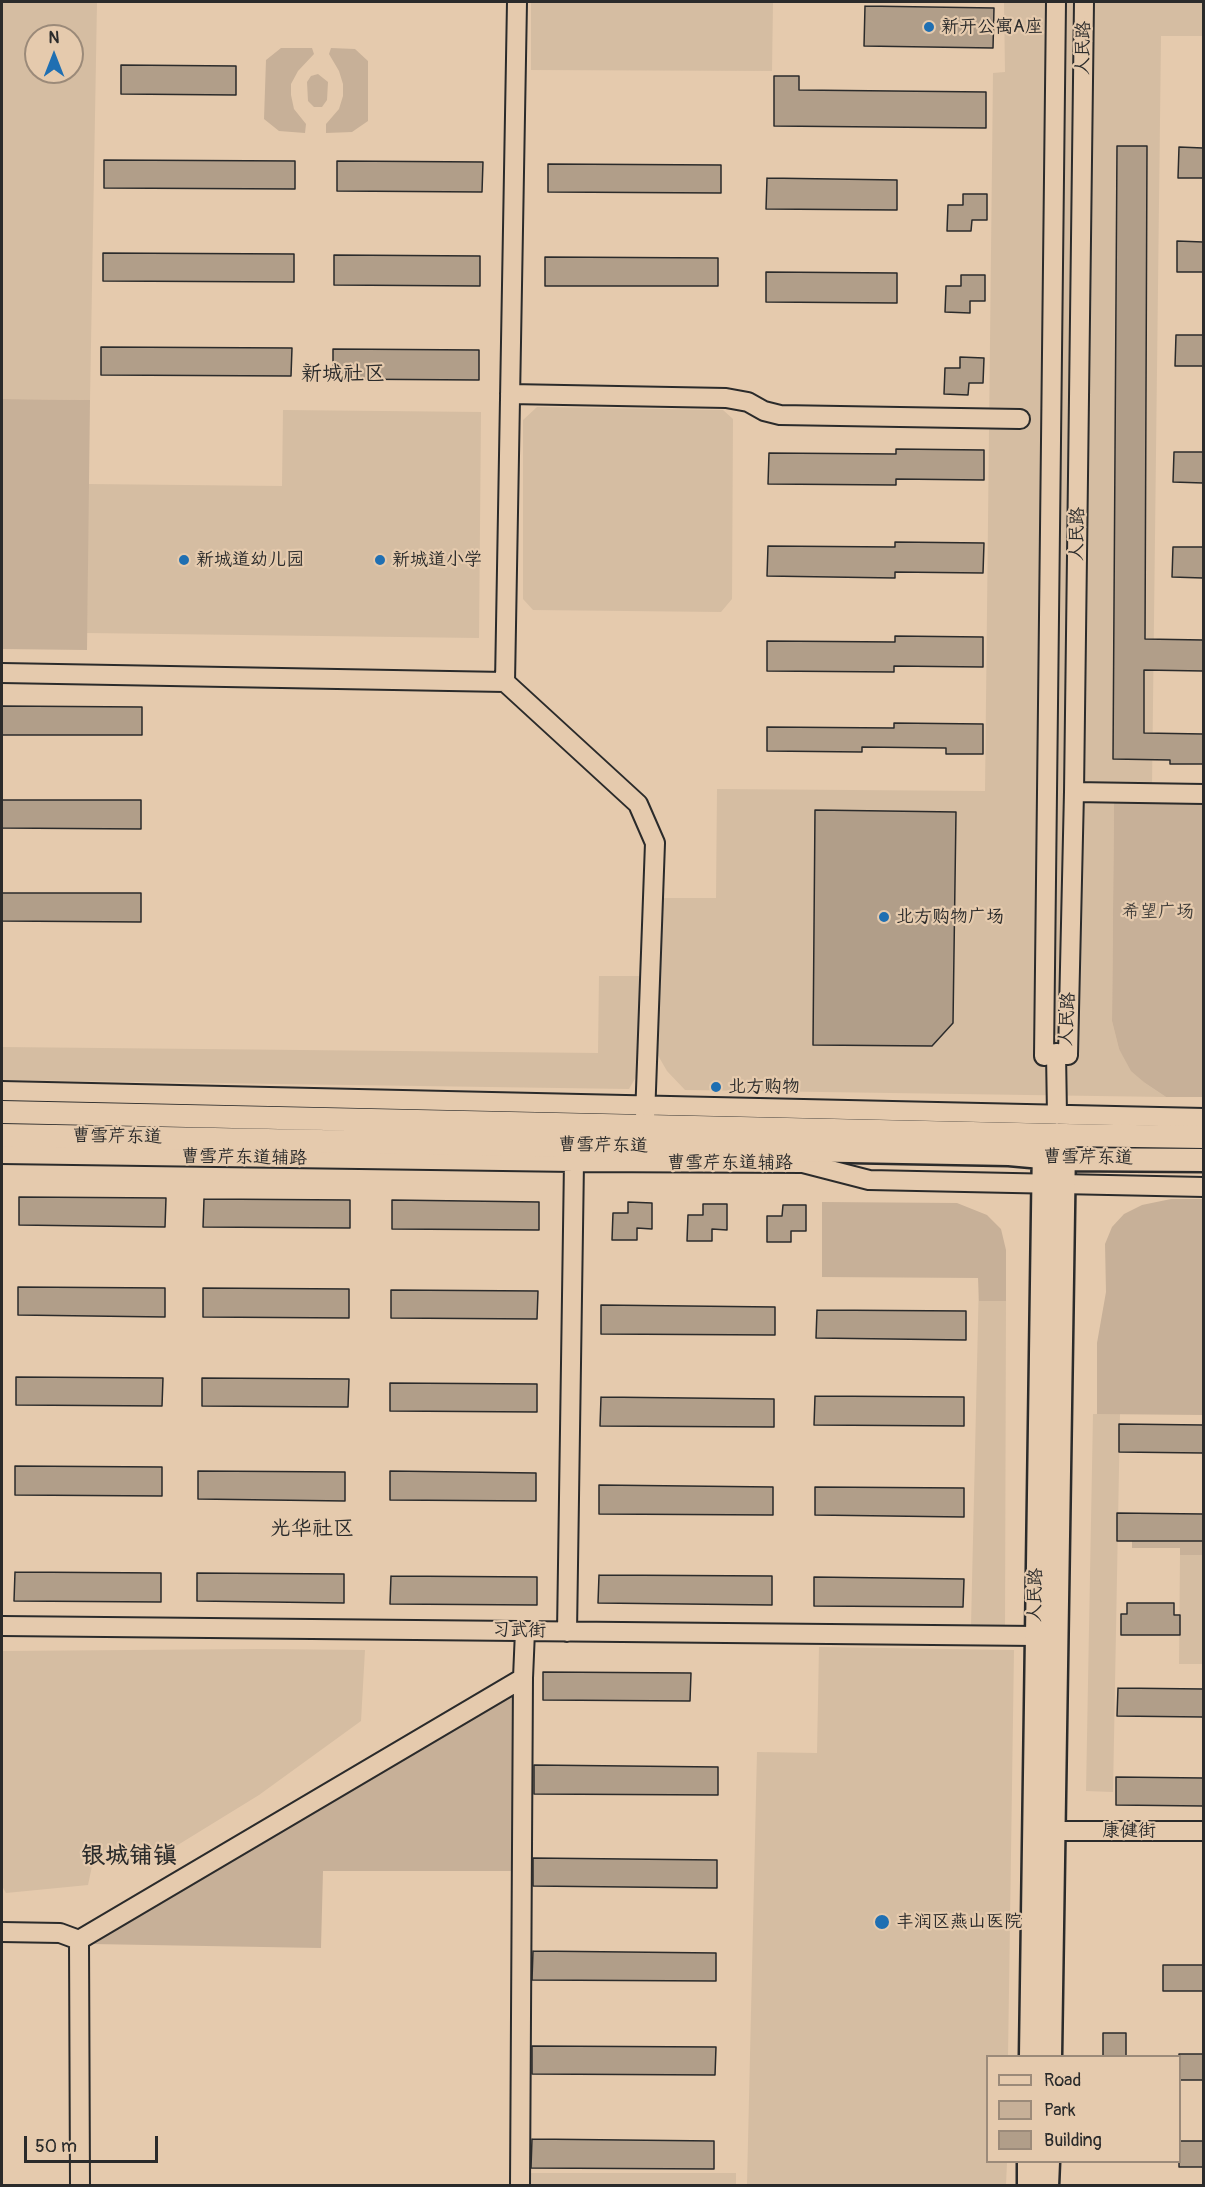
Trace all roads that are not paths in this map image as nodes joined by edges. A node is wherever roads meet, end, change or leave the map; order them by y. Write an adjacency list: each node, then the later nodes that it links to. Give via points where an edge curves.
1 (517, 2): 4 (street)
2 (1056, 2): 10 (street, 人民路, via 1044,1056)
3 (1084, 2): 8 (street, 人民路)
4 (510, 393): 5 (street, via 726,398 780,415); 7 (street)
5 (1020, 419)
6 (2, 673): 7 (street)
7 (505, 682): 13 (street, via 638,804 654,843)
8 (1074, 792): 9 (street); 10 (street, 人民路, via 1068,1055)
9 (1203, 794)
10 (1056, 1053): 15 (street, 人民路)
11 (2, 1091): 13 (street)
12 (2, 1112): 13 (main road, 曹雪芹东道)
13 (645, 1115): 15 (main road, 曹雪芹东道)
14 (1203, 1118): 15 (street)
15 (1055, 1128): 17 (main road, 曹雪芹东道); 19 (main road, 人民路)
16 (2, 1135): 19 (main road, 曹雪芹东道, via 1009,1154)
17 (1203, 1137)
18 (2, 1154): 21 (street, 曹雪芹东道辅路)
19 (1053, 1158): 20 (main road, 曹雪芹东道); 22 (main road, 人民路)
20 (1203, 1160)
21 (574, 1162): 22 (street, 曹雪芹东道辅路, via 803,1163 869,1180); 26 (street)
22 (1053, 1183): 23 (street, 曹雪芹东道辅路); 27 (main road, 人民路); 29 (main road, 人民路)
23 (1203, 1187)
24 (2, 1626): 25 (street, 习武街)
25 (525, 1631): 26 (street, 习武街); 28 (street)
26 (567, 1632): 27 (street, 习武街)
27 (1036, 1636): 33 (main road, 人民路)
28 (523, 1678): 32 (street); 38 (street)
29 (1055, 1831): 30 (street, 康健街); 34 (main road, 人民路)
30 (1203, 1831)
31 (2, 1932): 32 (street, via 60,1933)
32 (79, 1940): 37 (street)
33 (1031, 2055)
34 (1050, 2055)
35 (1029, 2163): 39 (main road)
36 (1048, 2163): 40 (main road)
37 (80, 2186)
38 (520, 2186)
39 (1029, 2186)
40 (1047, 2186)

